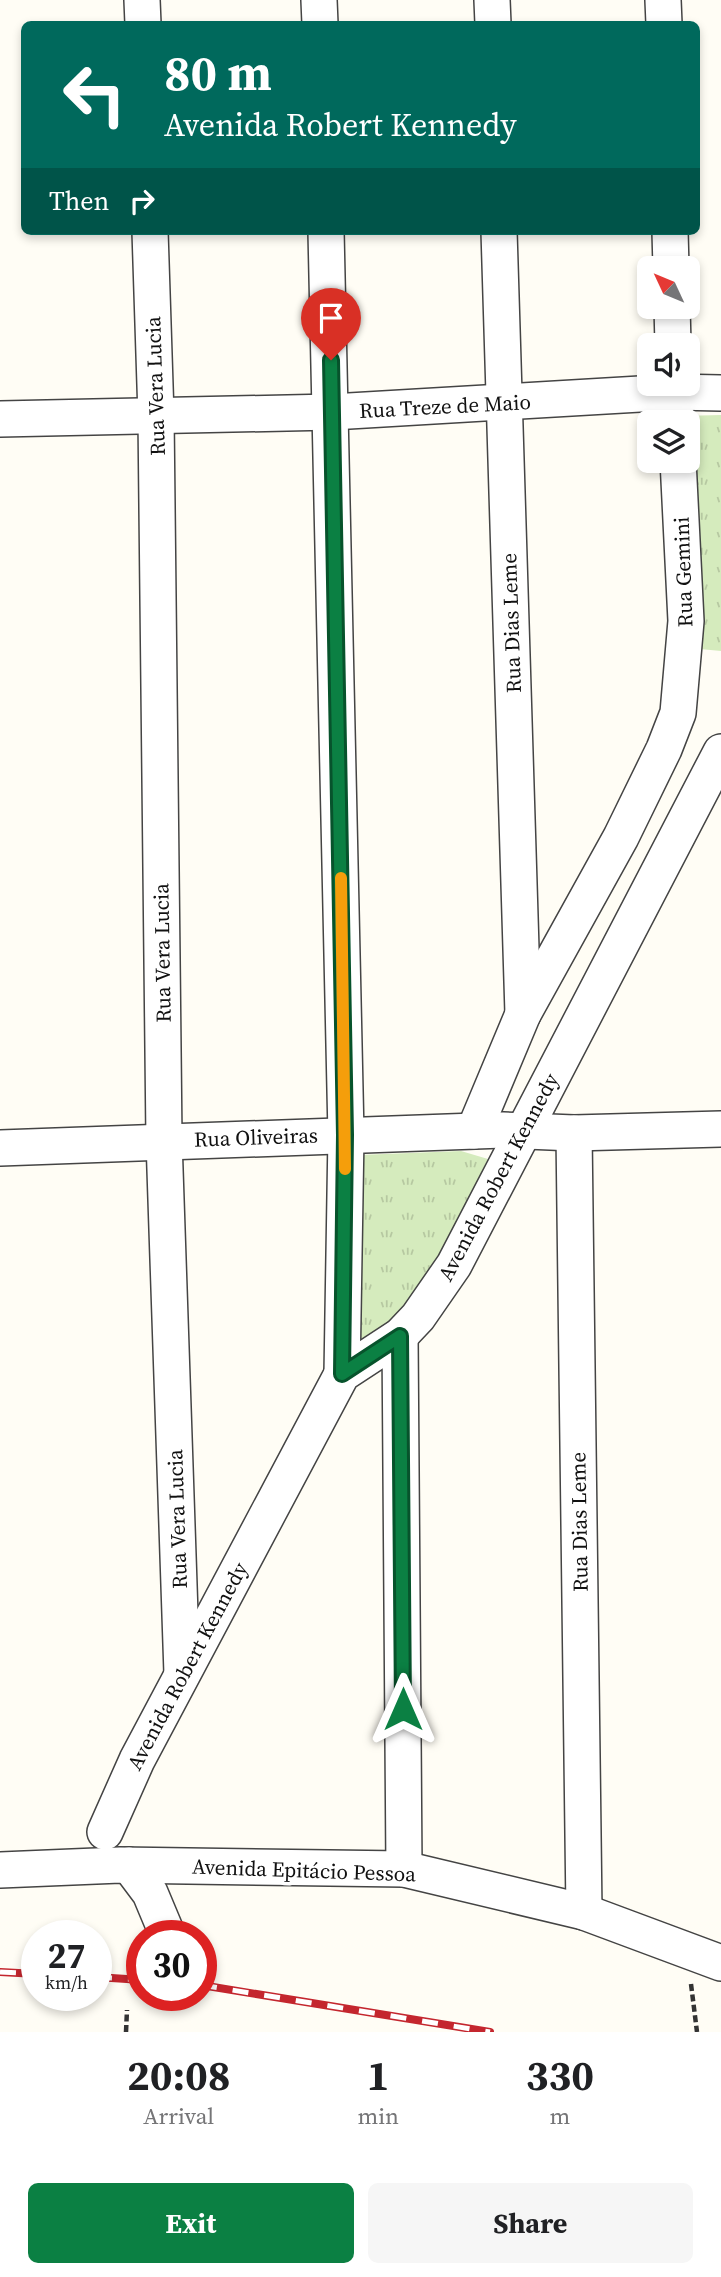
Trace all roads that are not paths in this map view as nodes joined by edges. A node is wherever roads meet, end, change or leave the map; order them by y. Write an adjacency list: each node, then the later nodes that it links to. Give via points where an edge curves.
1 (142, 0): 5 (street)
2 (319, 0): 6 (street)
3 (492, 0): 7 (street)
4 (663, 0): 8 (street)
5 (143, 21)
6 (320, 21)
7 (493, 21)
8 (664, 21)
9 (150, 235): 18 (street, Rua Vera Lucia)
10 (326, 235): 17 (street)
11 (499, 235): 16 (street, Rua Dias Leme)
12 (670, 235): 13 (street)
13 (671, 256)
14 (721, 393): 15 (street, Rua Treze de Maio)
15 (674, 399): 16 (street, Rua Treze de Maio)
16 (505, 403): 17 (street, Rua Treze de Maio); 23 (street, Rua Dias Leme)
17 (332, 412): 18 (street, Rua Treze de Maio); 28 (street)
18 (156, 416): 19 (street, Rua Treze de Maio); 29 (street, Rua Vera Lucia)
19 (0, 419)
20 (679, 473): 21 (street, Rua Gemini, via 686,621)
21 (683, 684): 23 (street, Avenida Robert Kennedy, via 664,749)
22 (721, 752): 26 (street, Avenida Robert Kennedy)
23 (523, 1014): 25 (street, Avenida Robert Kennedy)
24 (721, 1129): 27 (street, Rua Oliveiras)
25 (474, 1132): 26 (street, Rua Oliveiras); 28 (street, Rua Oliveiras)
26 (524, 1132): 27 (street, Rua Oliveiras); 31 (street, Avenida Robert Kennedy, via 454,1265)
27 (574, 1133): 38 (street, Rua Dias Leme)
28 (345, 1135): 29 (street, Rua Oliveiras); 32 (street)
29 (164, 1140): 30 (street, Rua Oliveiras); 33 (street, Rua Vera Lucia)
30 (0, 1148)
31 (400, 1336): 32 (street, Avenida Robert Kennedy); 36 (street)
32 (342, 1374): 33 (street, Avenida Robert Kennedy)
33 (182, 1674): 34 (street, Avenida Robert Kennedy, via 136,1760)
34 (105, 1832)
35 (129, 1865): 36 (street, Avenida Epitácio Pessoa); 37 (street, Avenida Epitácio Pessoa); 39 (street)
36 (404, 1869): 38 (street, Avenida Epitácio Pessoa)
37 (0, 1870)
38 (584, 1912): 40 (street, Avenida Epitácio Pessoa)
39 (161, 1920)
40 (721, 1963)

